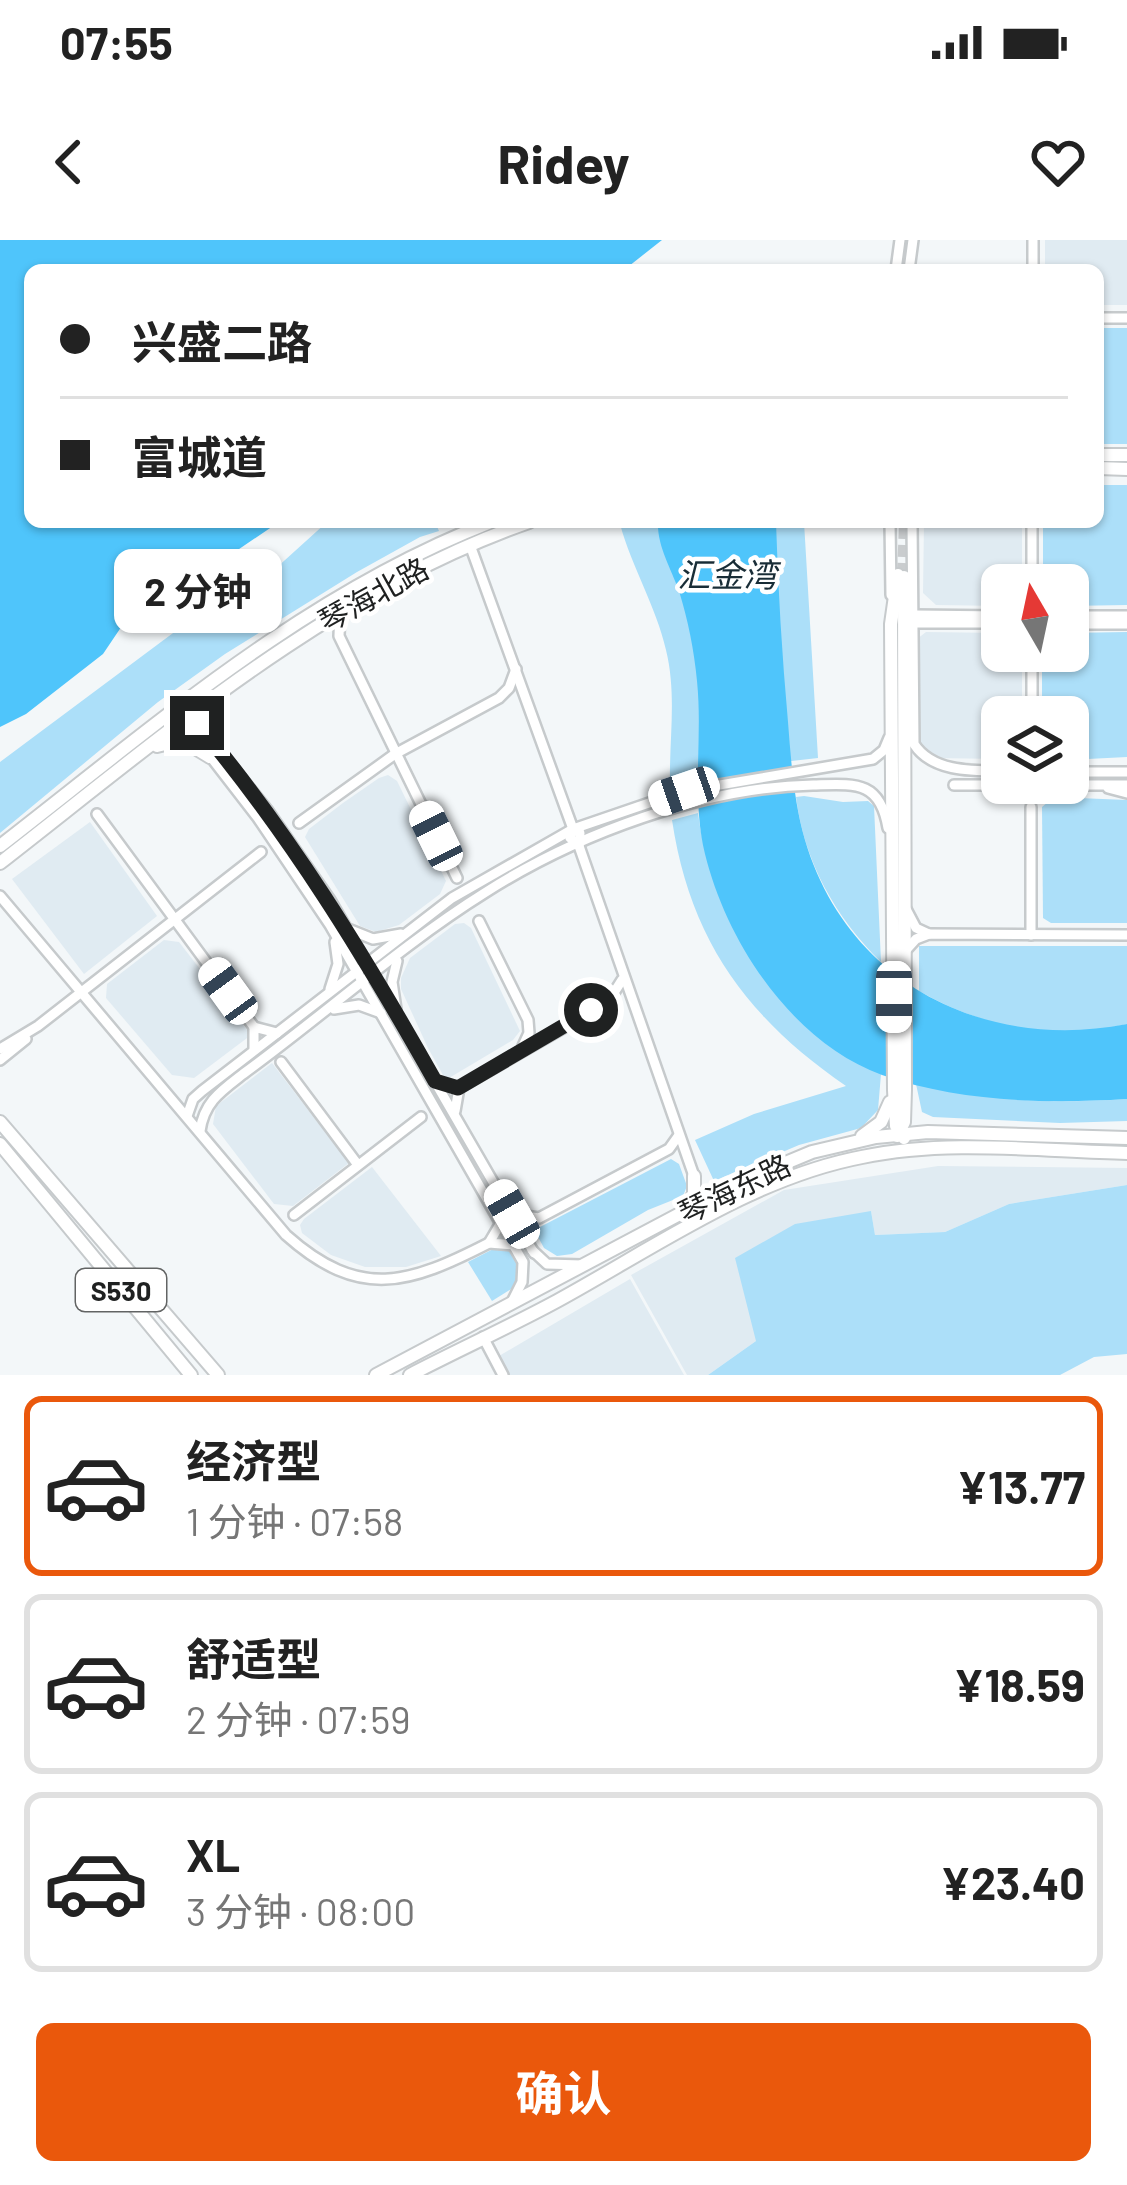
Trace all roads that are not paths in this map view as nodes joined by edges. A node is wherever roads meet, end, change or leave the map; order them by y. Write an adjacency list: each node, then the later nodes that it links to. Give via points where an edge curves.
1 (477, 528): 20 (main road, 琴海北路, via 324,603)
2 (513, 528): 6 (main road, 琴海北路)
3 (891, 528): 13 (street)
4 (912, 528): 13 (street)
5 (1033, 528): 7 (street)
6 (470, 544): 9 (main road, 琴海北路); 16 (street)
7 (1032, 564)
8 (901, 575): 13 (main road)
9 (340, 609): 14 (main road, 琴海北路); 15 (street)
10 (981, 620): 13 (street)
11 (1089, 620): 12 (street)
12 (1127, 620)
13 (907, 621): 21 (main road); 26 (street, via 914,744 924,757); 54 (main road)
14 (306, 630): 15 (street); 17 (main road, 琴海北路)
15 (339, 636): 24 (street)
16 (516, 669): 18 (street); 19 (street)
17 (214, 696): 20 (main road, 琴海北路); 23 (main road)
18 (499, 698): 19 (street); 24 (street)
19 (529, 705): 41 (street)
20 (182, 713): 22 (main road, 琴海北路); 23 (street); 42 (main road, 琴海北路)
21 (892, 728): 41 (street, via 872,760 684,791); 45 (main road)
22 (145, 751): 23 (main road, via 180,740); 31 (main road, 琴海北路)
23 (215, 753): 38 (street); 40 (street)
24 (395, 754): 39 (street); 49 (street)
25 (1123, 770): 27 (street)
26 (981, 771)
27 (1089, 771)
28 (954, 785): 29 (street)
29 (981, 785)
30 (1089, 785): 32 (street)
31 (98, 787): 36 (main road, 琴海北路); 37 (street)
32 (1127, 789)
33 (1029, 804): 35 (street)
34 (1033, 804): 35 (street)
35 (1031, 807): 62 (street)
36 (68, 810): 37 (street); 48 (main road, 琴海北路)
37 (97, 814): 56 (street)
38 (276, 821): 39 (street); 44 (street)
39 (299, 824): 44 (street)
40 (265, 829): 46 (street); 47 (street)
41 (573, 829): 43 (street); 50 (street)
42 (0, 846)
43 (579, 846): 45 (street, via 687,804 839,784 876,794); 51 (street); 69 (street)
44 (295, 848): 59 (street)
45 (892, 849): 64 (main road)
46 (261, 852): 47 (street); 56 (street)
47 (284, 855): 58 (street)
48 (0, 863)
49 (457, 878): 50 (street); 53 (street)
50 (476, 882): 53 (street)
51 (486, 891): 55 (street); 57 (street)
52 (0, 896): 72 (street)
53 (452, 898): 60 (street)
54 (906, 909): 61 (street); 64 (main road)
55 (451, 916): 57 (street); 65 (street)
56 (175, 919): 72 (street); 80 (street)
57 (478, 921): 78 (street)
58 (330, 925): 67 (street); 71 (street, via 338,964)
59 (347, 929): 60 (street, via 373,939); 66 (street)
60 (406, 933): 66 (street)
61 (929, 934): 62 (street); 64 (street)
62 (1031, 934): 63 (street)
63 (1127, 935)
64 (900, 950): 91 (main road)
65 (400, 956): 68 (street); 77 (street, via 392,982)
66 (367, 962): 67 (street); 68 (street)
67 (356, 970): 70 (street); 71 (street)
68 (374, 975): 70 (street); 77 (street)
69 (623, 976): 73 (street); 74 (street)
70 (364, 983): 75 (street); 76 (street)
71 (329, 992): 82 (street)
72 (81, 993): 79 (street); 93 (street)
73 (608, 1002): 74 (street); 81 (street)
74 (634, 1007): 99 (street)
75 (328, 1010): 76 (street, via 359,1004); 83 (street)
76 (381, 1012): 92 (street)
77 (398, 1016): 89 (street)
78 (528, 1020): 81 (street); 85 (street)
79 (38, 1026): 84 (street); 87 (street)
80 (254, 1027): 82 (street); 86 (street)
81 (557, 1028): 85 (street)
82 (277, 1033): 86 (street)
83 (285, 1043): 86 (street); 88 (street)
84 (0, 1049)
85 (521, 1049): 90 (street)
86 (258, 1056): 88 (street); 93 (street, via 193,1099); 97 (street, via 214,1097)
87 (0, 1060)
88 (281, 1062): 110 (street)
89 (435, 1081): 90 (street); 95 (street)
90 (458, 1088): 95 (street)
91 (900, 1090): 98 (main road, via 915,1116); 100 (main road); 102 (main road, via 881,1122)
92 (428, 1092): 94 (street); 95 (street)
93 (187, 1116): 97 (street)
94 (421, 1117): 95 (street); 110 (street)
95 (451, 1120): 117 (street)
96 (0, 1122): 113 (main road, S530)
97 (200, 1131): 115 (street)
98 (950, 1131): 100 (main road, 琴海东路); 101 (main road, 琴海东路)
99 (679, 1134): 105 (street); 106 (street)
100 (899, 1134): 102 (main road, 琴海东路); 104 (main road); 108 (main road)
101 (1127, 1138)
102 (847, 1143): 109 (main road); 112 (main road, 琴海东路)
103 (0, 1144): 113 (main road, S530)
104 (946, 1148): 107 (main road, 琴海东路); 108 (main road, 琴海东路)
105 (668, 1149): 106 (street); 118 (street)
106 (686, 1153): 111 (street)
107 (1127, 1153)
108 (865, 1156): 109 (main road, 琴海东路)
109 (846, 1160): 125 (main road, 琴海东路, via 757,1191)
110 (358, 1165): 116 (street)
111 (694, 1176): 112 (main road); 114 (main road)
112 (719, 1192): 114 (main road, 琴海东路)
113 (57, 1202): 126 (main road, S530); 127 (main road, S530)
114 (681, 1213): 123 (main road, 琴海东路)
115 (269, 1214): 116 (street); 119 (street)
116 (294, 1215): 119 (street)
117 (507, 1218): 118 (street); 120 (street); 121 (street); 122 (street)
118 (538, 1219): 122 (street)
119 (294, 1242): 120 (street, via 334,1269 384,1280 423,1274)
120 (489, 1243): 121 (street)
121 (515, 1245): 124 (street, via 523,1262)
122 (532, 1250): 123 (street, via 556,1266)
123 (589, 1264): 124 (main road, 琴海东路)
124 (506, 1308): 128 (main road, 琴海东路)
125 (483, 1337): 129 (main road, 琴海东路); 130 (street)
126 (190, 1375)
127 (218, 1375)
128 (376, 1375)
129 (410, 1375)
130 (502, 1375)

